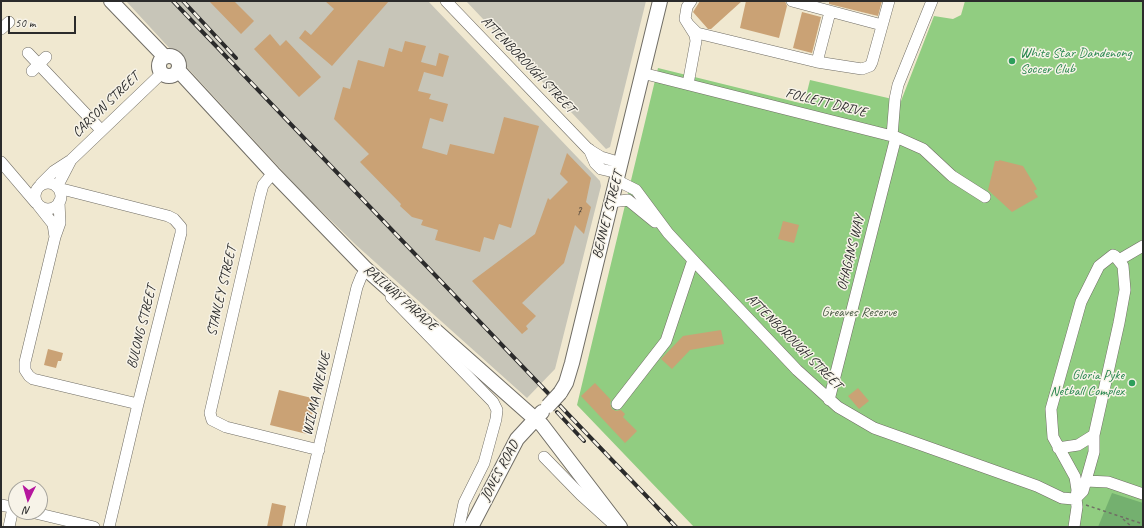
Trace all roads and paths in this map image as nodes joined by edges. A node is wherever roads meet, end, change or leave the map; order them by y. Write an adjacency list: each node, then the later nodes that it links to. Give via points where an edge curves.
1 (111, 1): 14 (main road)
2 (446, 1): 24 (street, ATTENBOROUGH STREET, via 588,149 601,169)
3 (660, 1): 18 (main road, BENNET STREET)
4 (691, 1): 9 (street, via 685,11)
5 (792, 1): 8 (street)
6 (889, 1): 10 (street)
7 (932, 1): 21 (street, OHAGANS WAY, via 898,85)
8 (830, 12): 10 (street); 15 (street)
9 (688, 24): 11 (street, via 696,32); 12 (street, via 695,35)
10 (882, 25): 15 (street, via 873,60 867,67 859,69)
11 (716, 38): 12 (street, via 702,41); 15 (street)
12 (695, 51): 19 (street)
13 (28, 53): 20 (street)
14 (164, 57): 16 (main road, via 176,59 179,64); 17 (main road, via 159,65)
15 (817, 62)
16 (178, 70): 17 (main road, via 172,76); 25 (main road, RAILWAY PARADE)
17 (162, 73): 20 (street, CARSON STREET)
18 (642, 73): 19 (street, FOLLETT DRIVE); 24 (main road, BENNET STREET)
19 (688, 84): 21 (street, FOLLETT DRIVE)
20 (102, 130): 22 (street, CARSON STREET)
21 (894, 136): 28 (street, FOLLETT DRIVE, via 923,149 952,176); 39 (street, OHAGANS WAY)
22 (71, 160): 26 (street, CARSON STREET, via 54,171); 27 (street, CARSON STREET)
23 (3, 165): 26 (street, via 25,183); 32 (street)
24 (618, 172): 31 (main road, BENNET STREET); 33 (street, ATTENBOROUGH STREET, via 636,190)
25 (273, 173): 38 (main road, RAILWAY PARADE); 45 (street, STANLEY STREET, via 264,183 260,196 210,413 212,420 226,427)
26 (41, 184): 27 (street, via 50,183); 32 (street, via 34,195)
27 (58, 187): 29 (street, BULONG STREET); 30 (street)
28 (985, 197)
29 (93, 198): 30 (street, BULONG STREET, via 75,196); 40 (street, BULONG STREET, via 168,216 181,227)
30 (60, 201): 32 (street, via 49,209); 34 (street, via 61,220)
31 (611, 202): 33 (street, ATTENBOROUGH STREET, via 628,200); 42 (main road, BENNET STREET, bridge, via 566,383)
32 (37, 204): 34 (street, via 53,224)
33 (668, 233): 36 (street, ATTENBOROUGH STREET)
34 (55, 237): 40 (street, via 25,362 27,375 33,379)
35 (1143, 246): 37 (street)
36 (693, 260): 39 (street, ATTENBOROUGH STREET, via 797,370); 41 (street, via 666,341)
37 (1119, 260): 43 (street, via 1123,266 1125,290 1120,323); 44 (street, via 1112,255 1099,266 1076,313 1051,409 1051,431)
38 (371, 273): 42 (main road, RAILWAY PARADE); 45 (street, WILMA AVENUE, via 359,282); 56 (street, via 397,306 497,410 484,463 464,503)
39 (829, 400): 49 (street, ATTENBOROUGH STREET, via 874,428 1037,486 1061,498)
40 (138, 404): 54 (street, BULONG STREET)
41 (617, 404)
42 (536, 418): 57 (main road, JONES ROAD, via 517,439); 59 (main road, RAILWAY PARADE)
43 (1094, 434): 44 (street, via 1078,445); 47 (street, via 1094,452)
44 (1058, 448): 49 (street, via 1075,477)
45 (319, 450): 55 (street, WILMA AVENUE)
46 (544, 457): 58 (street)
47 (1086, 481): 48 (street, via 1108,482); 49 (street, via 1083,491)
48 (1143, 494)
49 (1076, 500): 51 (path); 60 (street)
50 (48, 516): 53 (street)
51 (1122, 518): 52 (path); 61 (path)
52 (1143, 524)
53 (94, 527)
54 (109, 527)
55 (300, 527)
56 (459, 527)
57 (471, 527)
58 (617, 527)
59 (620, 527)
60 (1074, 527)
61 (1132, 527)

